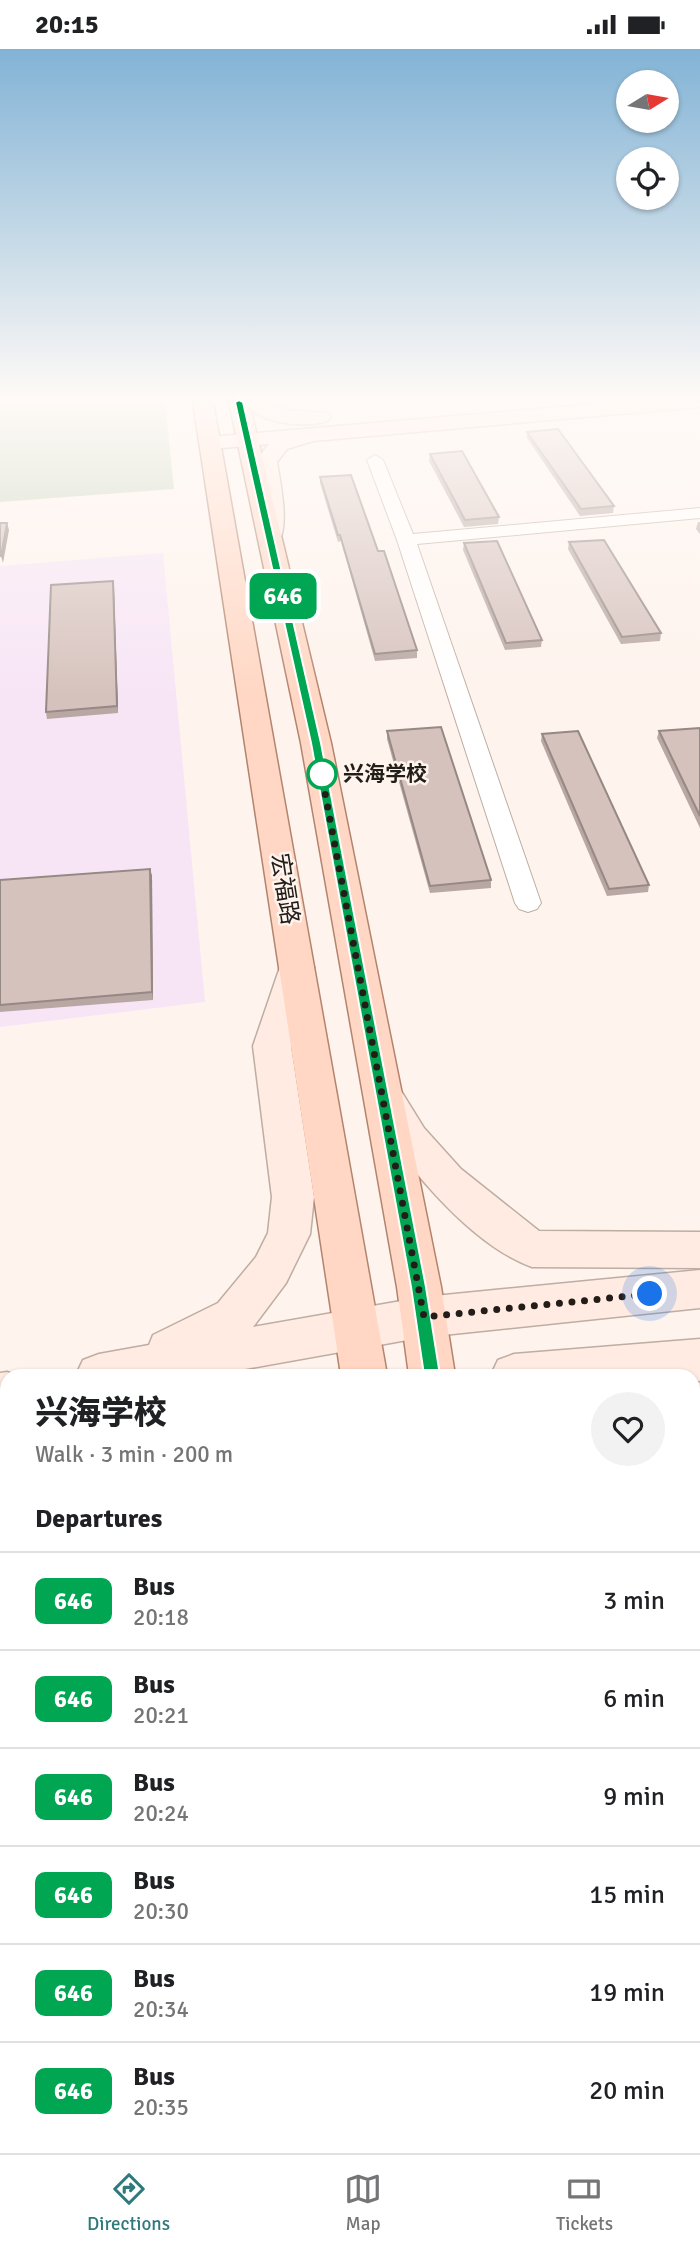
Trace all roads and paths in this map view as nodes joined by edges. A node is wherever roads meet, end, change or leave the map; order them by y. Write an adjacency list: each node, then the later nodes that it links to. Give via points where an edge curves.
1 (219, 500): 9 (main road, 宏福路)
2 (262, 500): 6 (main road)
3 (271, 500): 6 (street)
4 (390, 500): 7 (street)
5 (700, 513): 7 (street)
6 (270, 538): 10 (main road, via 316,743)
7 (406, 541): 8 (street)
8 (528, 902)
9 (297, 967): 14 (main road, 宏福路); 16 (street, via 272,1046 293,1197 289,1234 271,1271 234,1317 167,1352)
10 (383, 1095): 11 (street, via 410,1139 447,1181 532,1249); 13 (main road)
11 (700, 1250)
12 (700, 1289): 13 (street)
13 (424, 1317): 14 (street); 19 (main road)
14 (355, 1329): 17 (street); 18 (main road, 宏福路)
15 (700, 1360): 20 (street)
16 (103, 1369)
17 (132, 1369)
18 (363, 1369)
19 (431, 1369)
20 (588, 1369)

